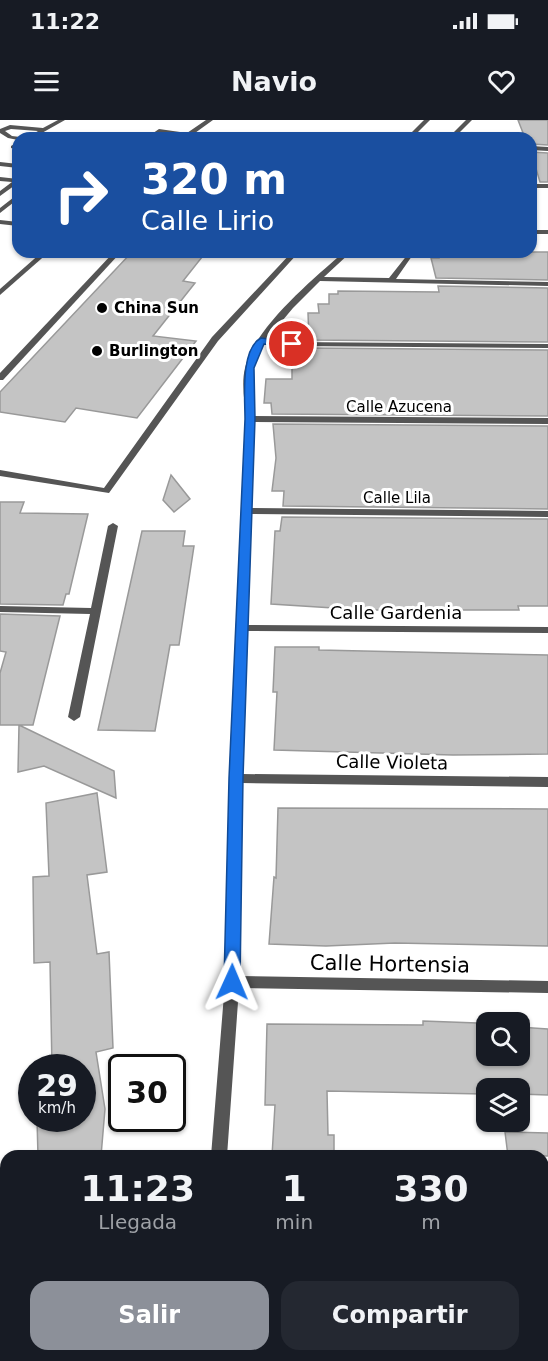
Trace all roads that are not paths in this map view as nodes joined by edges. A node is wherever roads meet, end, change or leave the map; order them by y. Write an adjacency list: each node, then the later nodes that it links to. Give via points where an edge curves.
1 (47, 120): 6 (street, via 37,126)
2 (62, 120): 6 (street)
3 (210, 120): 8 (street)
4 (427, 120): 9 (street)
5 (469, 120): 10 (street)
6 (45, 129): 7 (street); 11 (street, via 10,127 1,131)
7 (40, 132)
8 (193, 132)
9 (415, 132)
10 (457, 132)
11 (12, 138)
12 (12, 201): 13 (street)
13 (0, 212)
14 (39, 258): 22 (street)
15 (112, 258): 25 (street)
16 (290, 258): 28 (street, via 215,339 106,491)
17 (341, 258): 19 (street)
18 (408, 258): 20 (street)
19 (318, 279): 20 (street); 23 (street)
20 (390, 282): 21 (street)
21 (548, 284)
22 (0, 293)
23 (261, 341): 24 (street); 26 (street, via 249,368)
24 (548, 346)
25 (0, 378)
26 (250, 419): 27 (street, Calle Azucena); 29 (street)
27 (548, 422)
28 (0, 473)
29 (247, 511): 30 (street, Calle Lila); 34 (street)
30 (548, 514)
31 (113, 526): 33 (street)
32 (0, 609): 33 (street)
33 (97, 611): 36 (street)
34 (243, 628): 35 (street, Calle Gardenia); 37 (street)
35 (548, 630)
36 (74, 717)
37 (236, 778): 38 (street, Calle Violeta); 39 (street)
38 (548, 782)
39 (232, 982): 40 (street, Calle Hortensia); 41 (street)
40 (548, 987)
41 (219, 1150)

